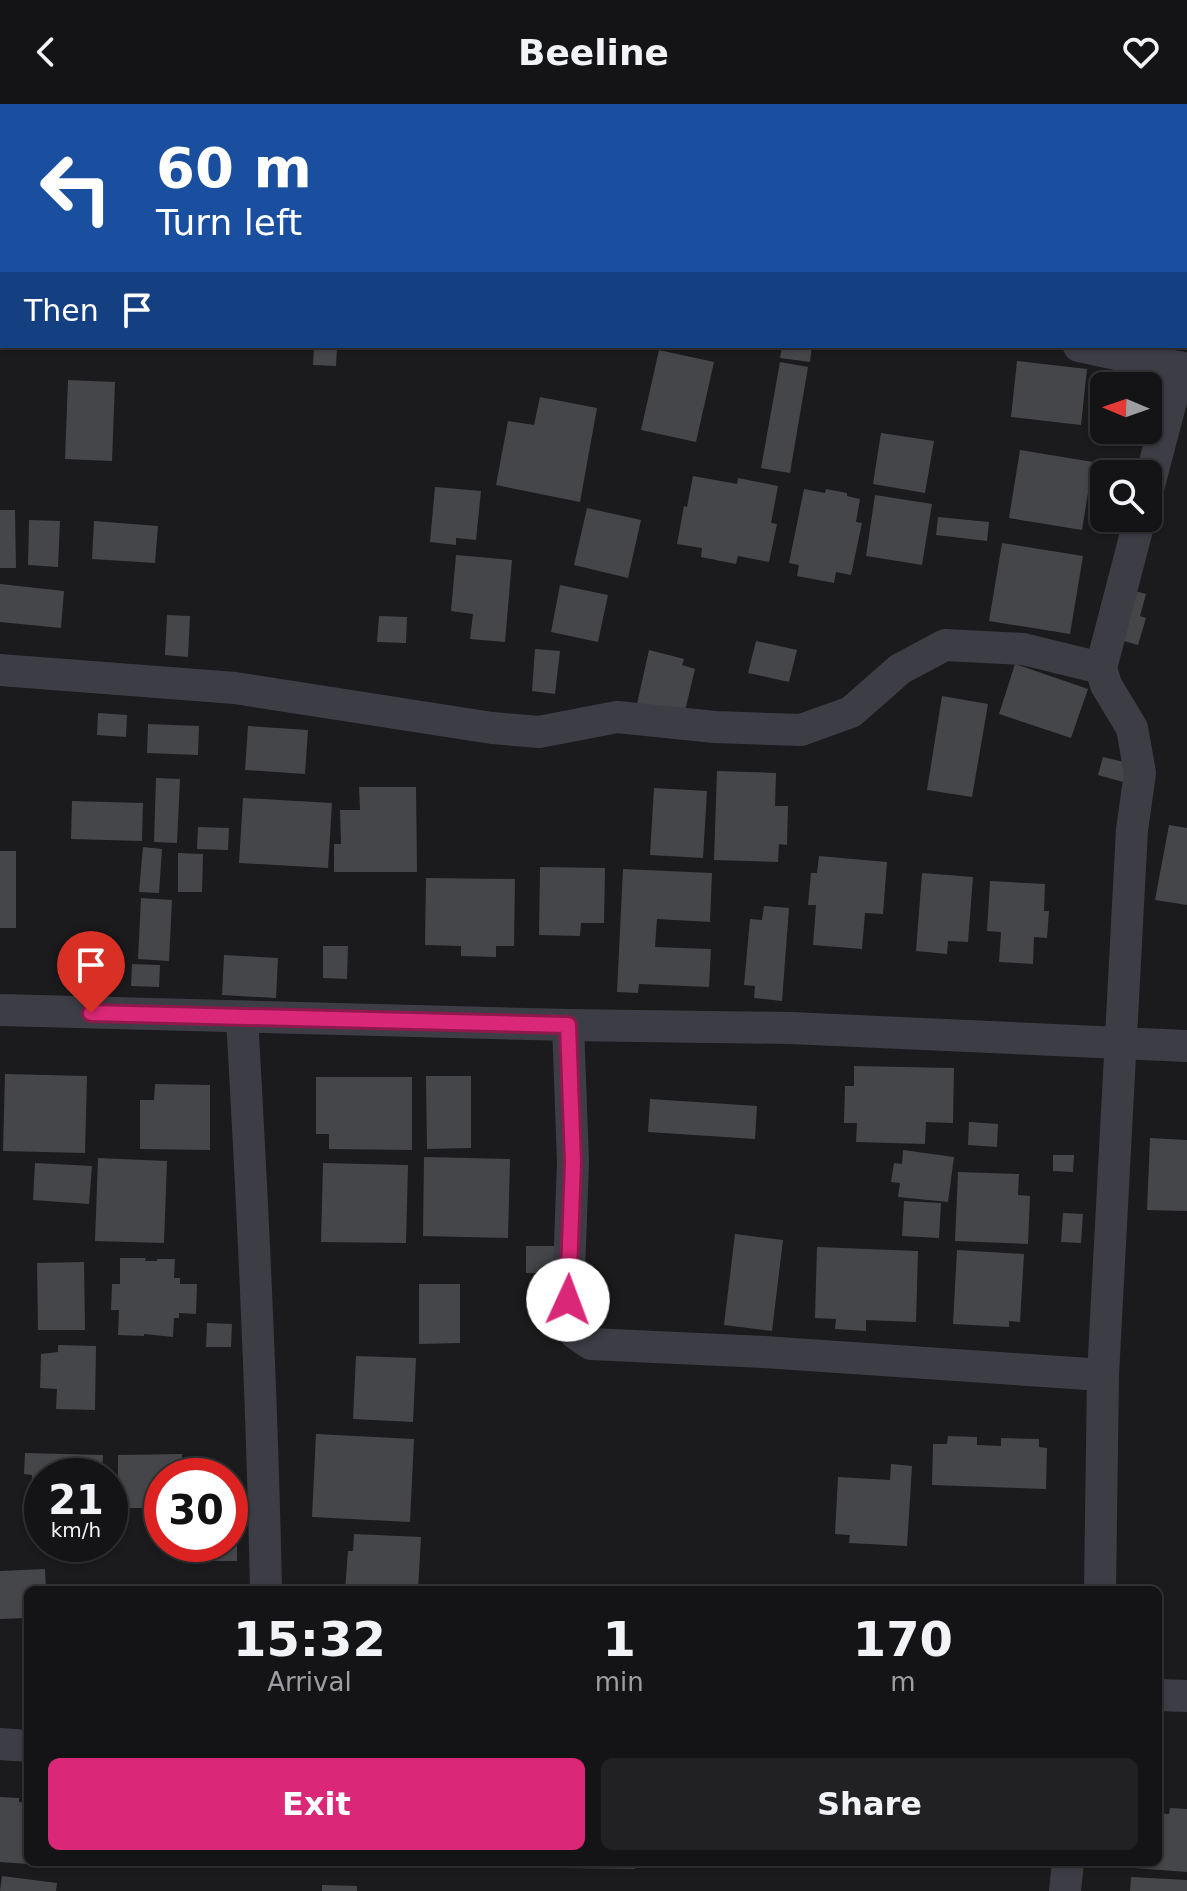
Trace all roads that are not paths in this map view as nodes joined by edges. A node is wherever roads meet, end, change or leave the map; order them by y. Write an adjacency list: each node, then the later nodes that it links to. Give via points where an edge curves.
1 (1089, 348): 2 (street)
2 (1184, 368): 3 (street)
3 (1157, 460)
4 (1136, 532): 5 (street)
5 (1101, 668): 6 (street, via 1023,649 945,645 900,669 851,712 801,730 617,717 539,732 235,688); 10 (street, via 1132,728 1140,773)
6 (0, 670)
7 (0, 1010): 8 (street)
8 (242, 1018): 9 (street); 13 (street)
9 (568, 1025): 10 (street); 12 (street, via 573,1162 568,1300 575,1333 591,1344)
10 (1121, 1042): 11 (street); 12 (street)
11 (1187, 1046)
12 (1103, 1375): 14 (street)
13 (266, 1586)
14 (1100, 1586)
15 (1162, 1695): 16 (street)
16 (1187, 1696)
17 (0, 1744): 18 (street)
18 (24, 1746)
19 (1068, 1866): 20 (street)
20 (1065, 1891)

